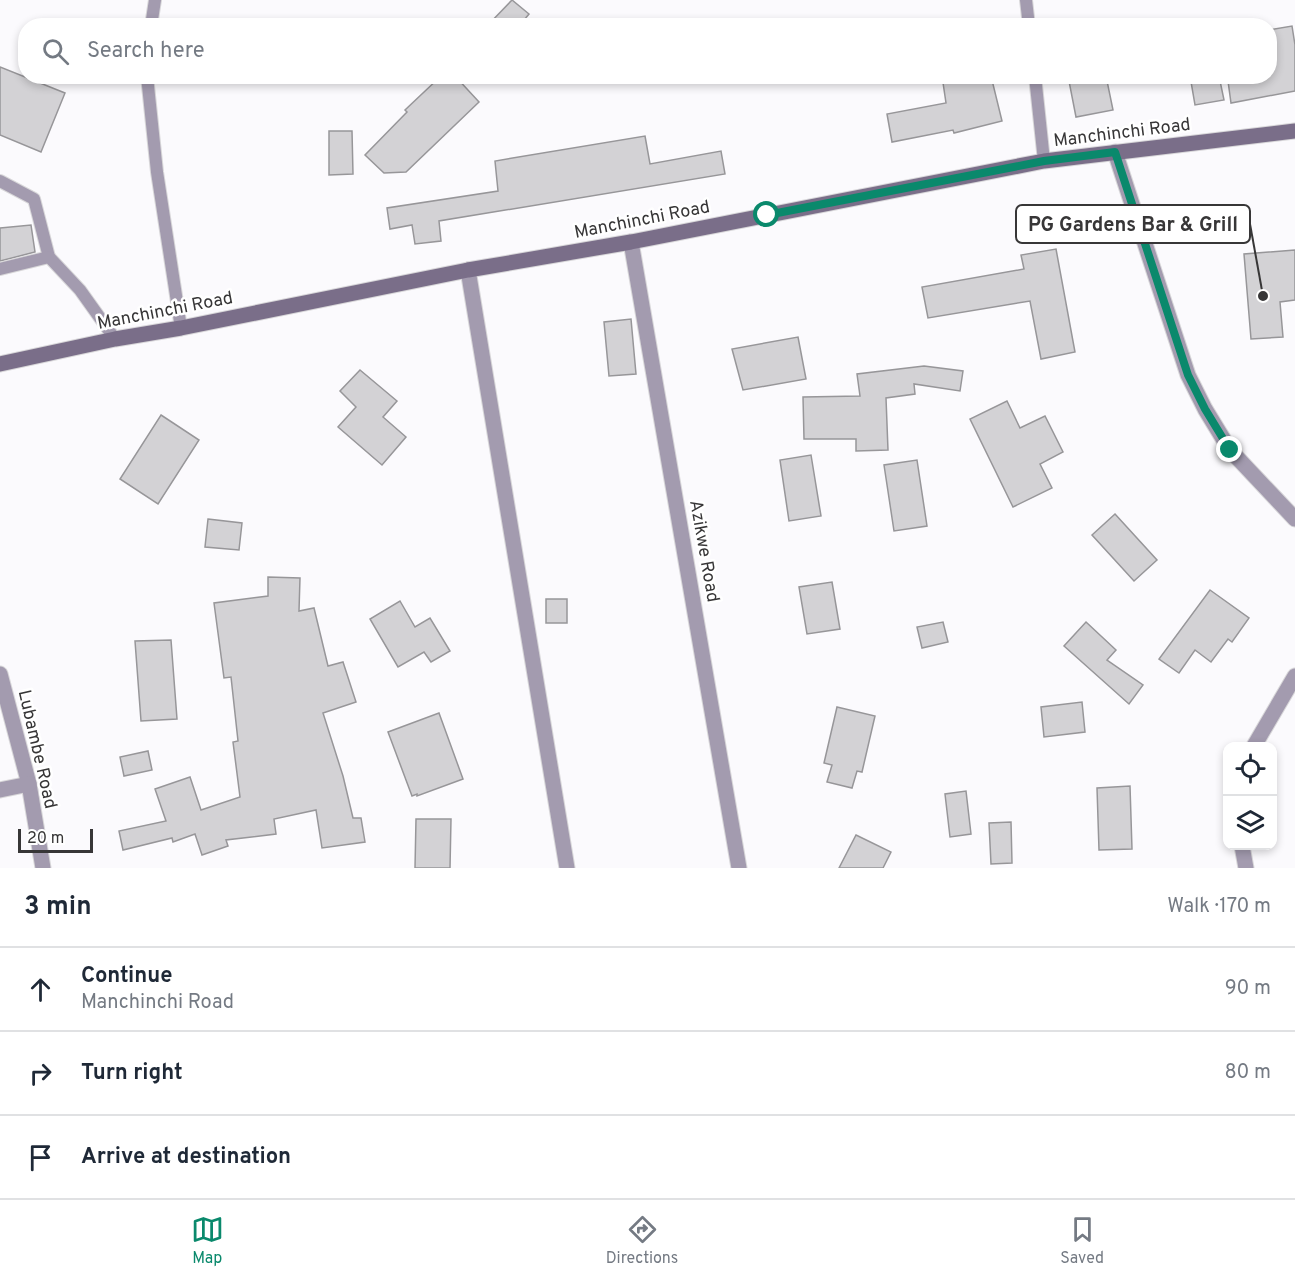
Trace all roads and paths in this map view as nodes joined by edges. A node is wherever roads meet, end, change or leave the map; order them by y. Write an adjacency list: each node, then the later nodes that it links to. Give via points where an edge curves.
1 (155, 0): 3 (lane)
2 (1026, 0): 4 (lane)
3 (152, 18)
4 (1028, 18)
5 (148, 84): 15 (lane)
6 (1036, 84): 9 (lane)
7 (1295, 131): 8 (main road, Manchinchi Road)
8 (1115, 152): 9 (main road, Manchinchi Road); 18 (street, via 1188,375 1230,450)
9 (1044, 161): 11 (main road, Manchinchi Road)
10 (0, 181): 12 (lane, via 34,199)
11 (631, 242): 14 (main road, Manchinchi Road); 27 (street, Azikwe Road)
12 (49, 257): 13 (lane); 16 (lane, via 80,290)
13 (0, 269)
14 (468, 270): 15 (main road, Manchinchi Road); 26 (street)
15 (181, 328): 16 (main road, Manchinchi Road)
16 (115, 339): 17 (main road, Manchinchi Road)
17 (0, 364)
18 (1295, 519)
19 (0, 674): 22 (street, Lubambe Road)
20 (1295, 676): 21 (street)
21 (1257, 742)
22 (29, 784): 23 (street); 25 (street, Lubambe Road)
23 (0, 790)
24 (1243, 850): 28 (street)
25 (43, 868)
26 (567, 868)
27 (739, 868)
28 (1246, 868)

